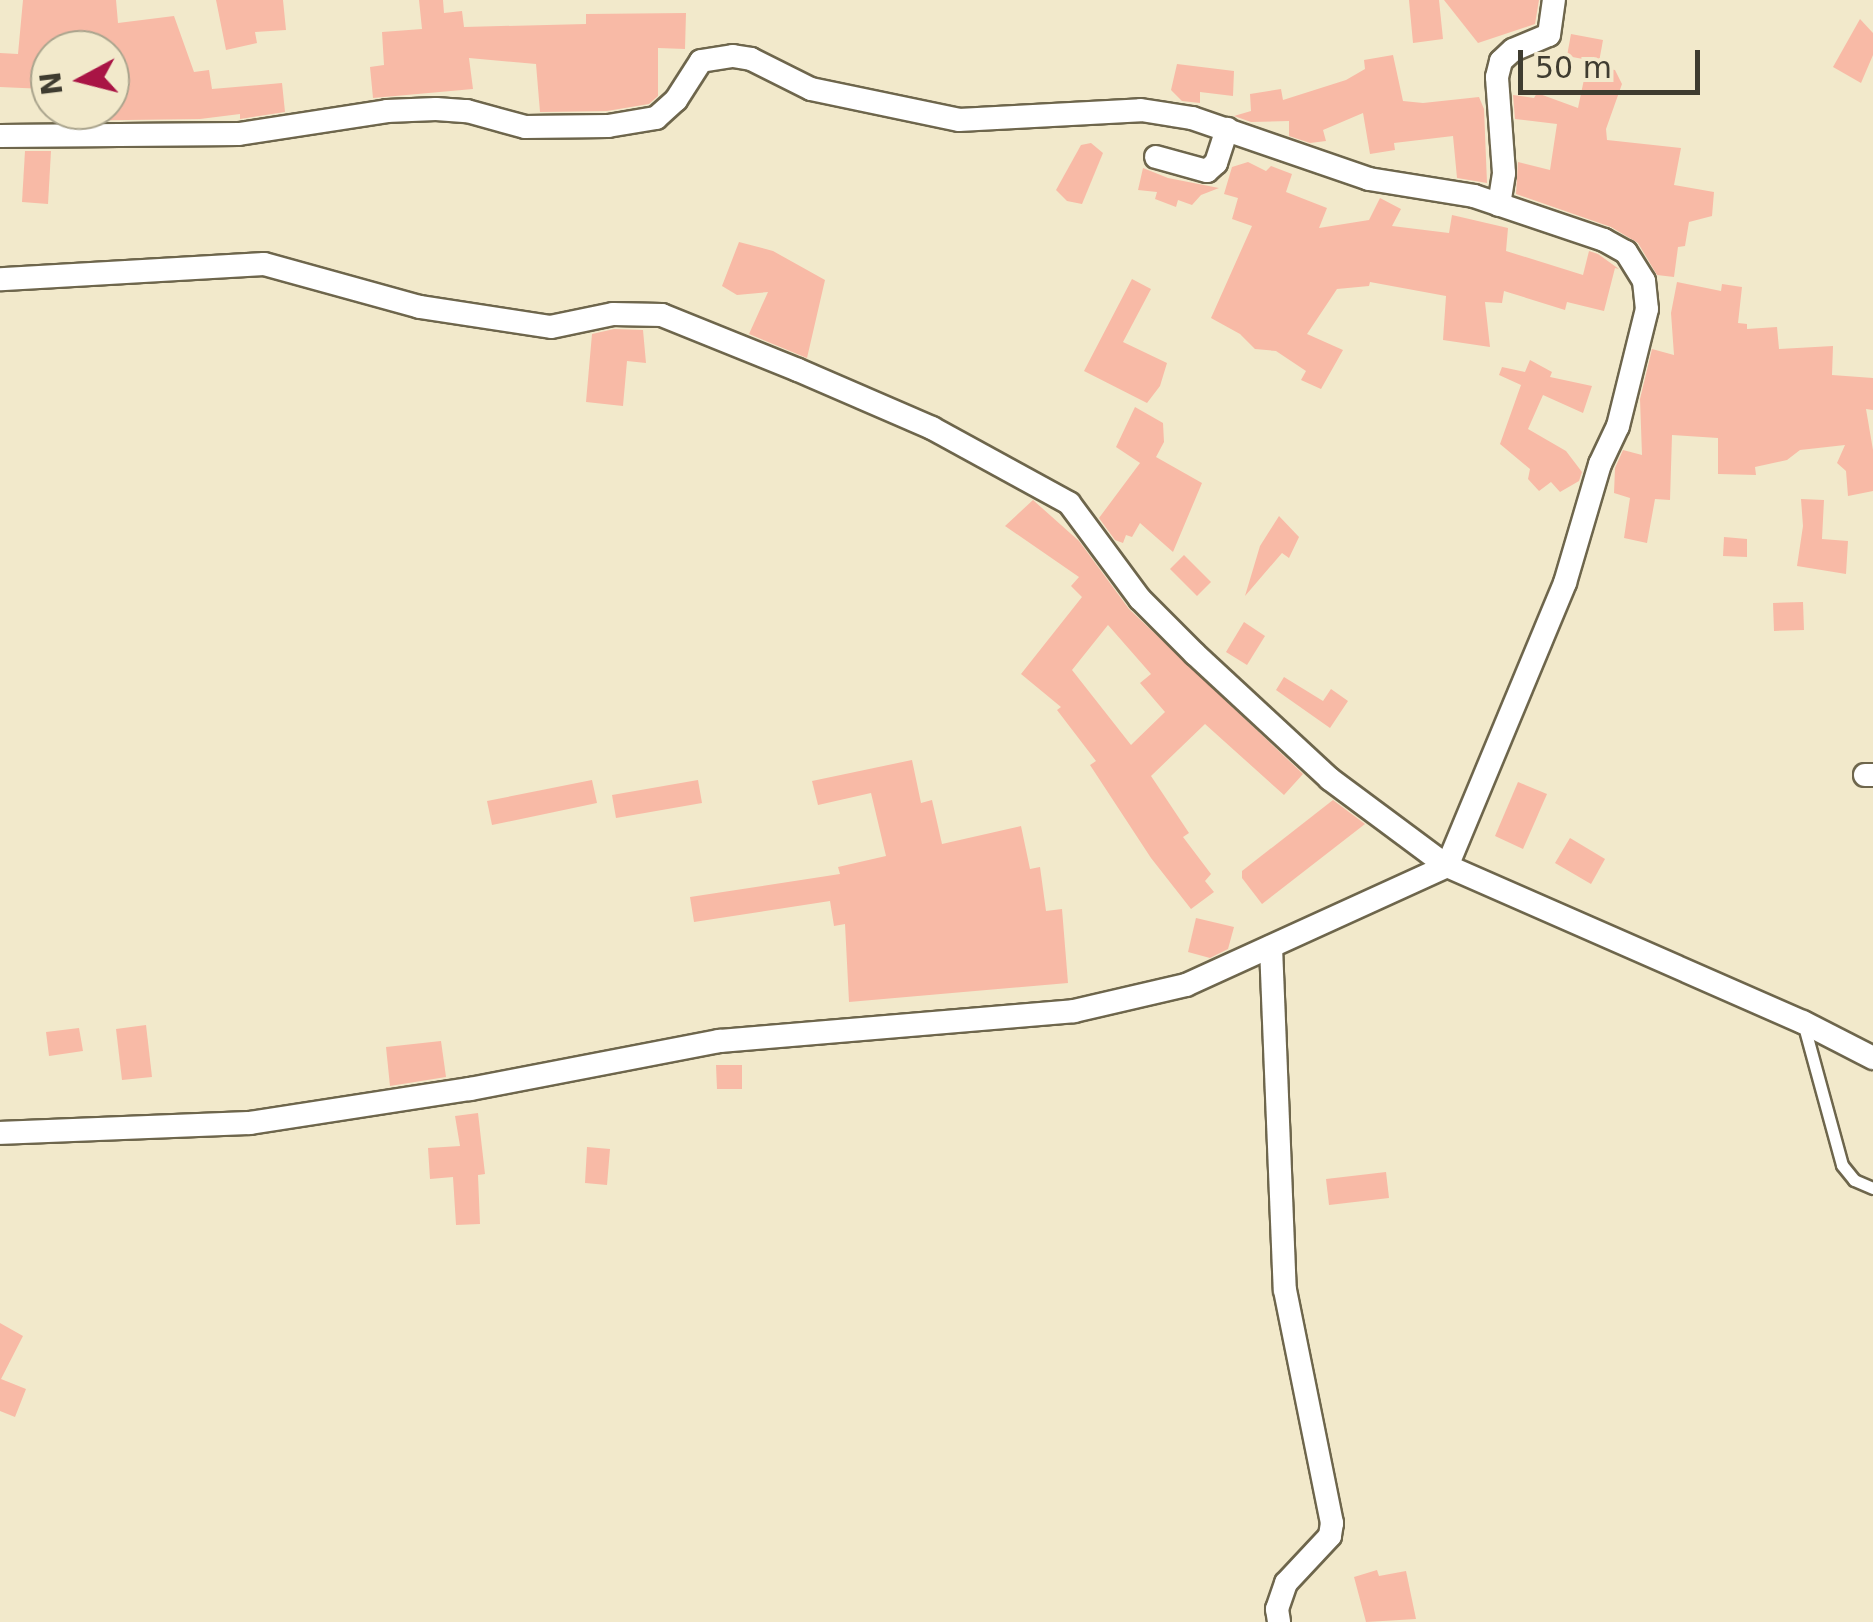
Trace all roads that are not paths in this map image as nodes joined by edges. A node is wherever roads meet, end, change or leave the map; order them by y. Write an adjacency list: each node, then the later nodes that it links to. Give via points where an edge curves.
1 (1554, 0): 5 (street, via 1549,35 1501,61 1504,173)
2 (1227, 129): 3 (street, via 1141,110 960,120 810,89 751,60 722,56 701,62 656,118 608,126 525,127 436,109 239,134); 4 (street, via 1207,171); 5 (street, via 1369,178)
3 (0, 136)
4 (1156, 156)
5 (1498, 205): 7 (street, via 1626,252 1644,281 1647,309 1618,426 1564,583)
6 (0, 279): 7 (street, via 264,264 420,306 550,327 614,314 662,315 781,363 932,428 1068,503 1140,599 1195,654 1330,779)
7 (1446, 866): 8 (street); 9 (street)
8 (1271, 947): 11 (street, via 1186,986 1074,1012 720,1041 250,1123); 13 (street, via 1285,1290 1332,1522 1330,1536 1286,1583)
9 (1803, 1022): 10 (street); 12 (lane, via 1842,1164 1854,1180)
10 (1873, 1058)
11 (0, 1133)
12 (1873, 1188)
13 (1279, 1622)

